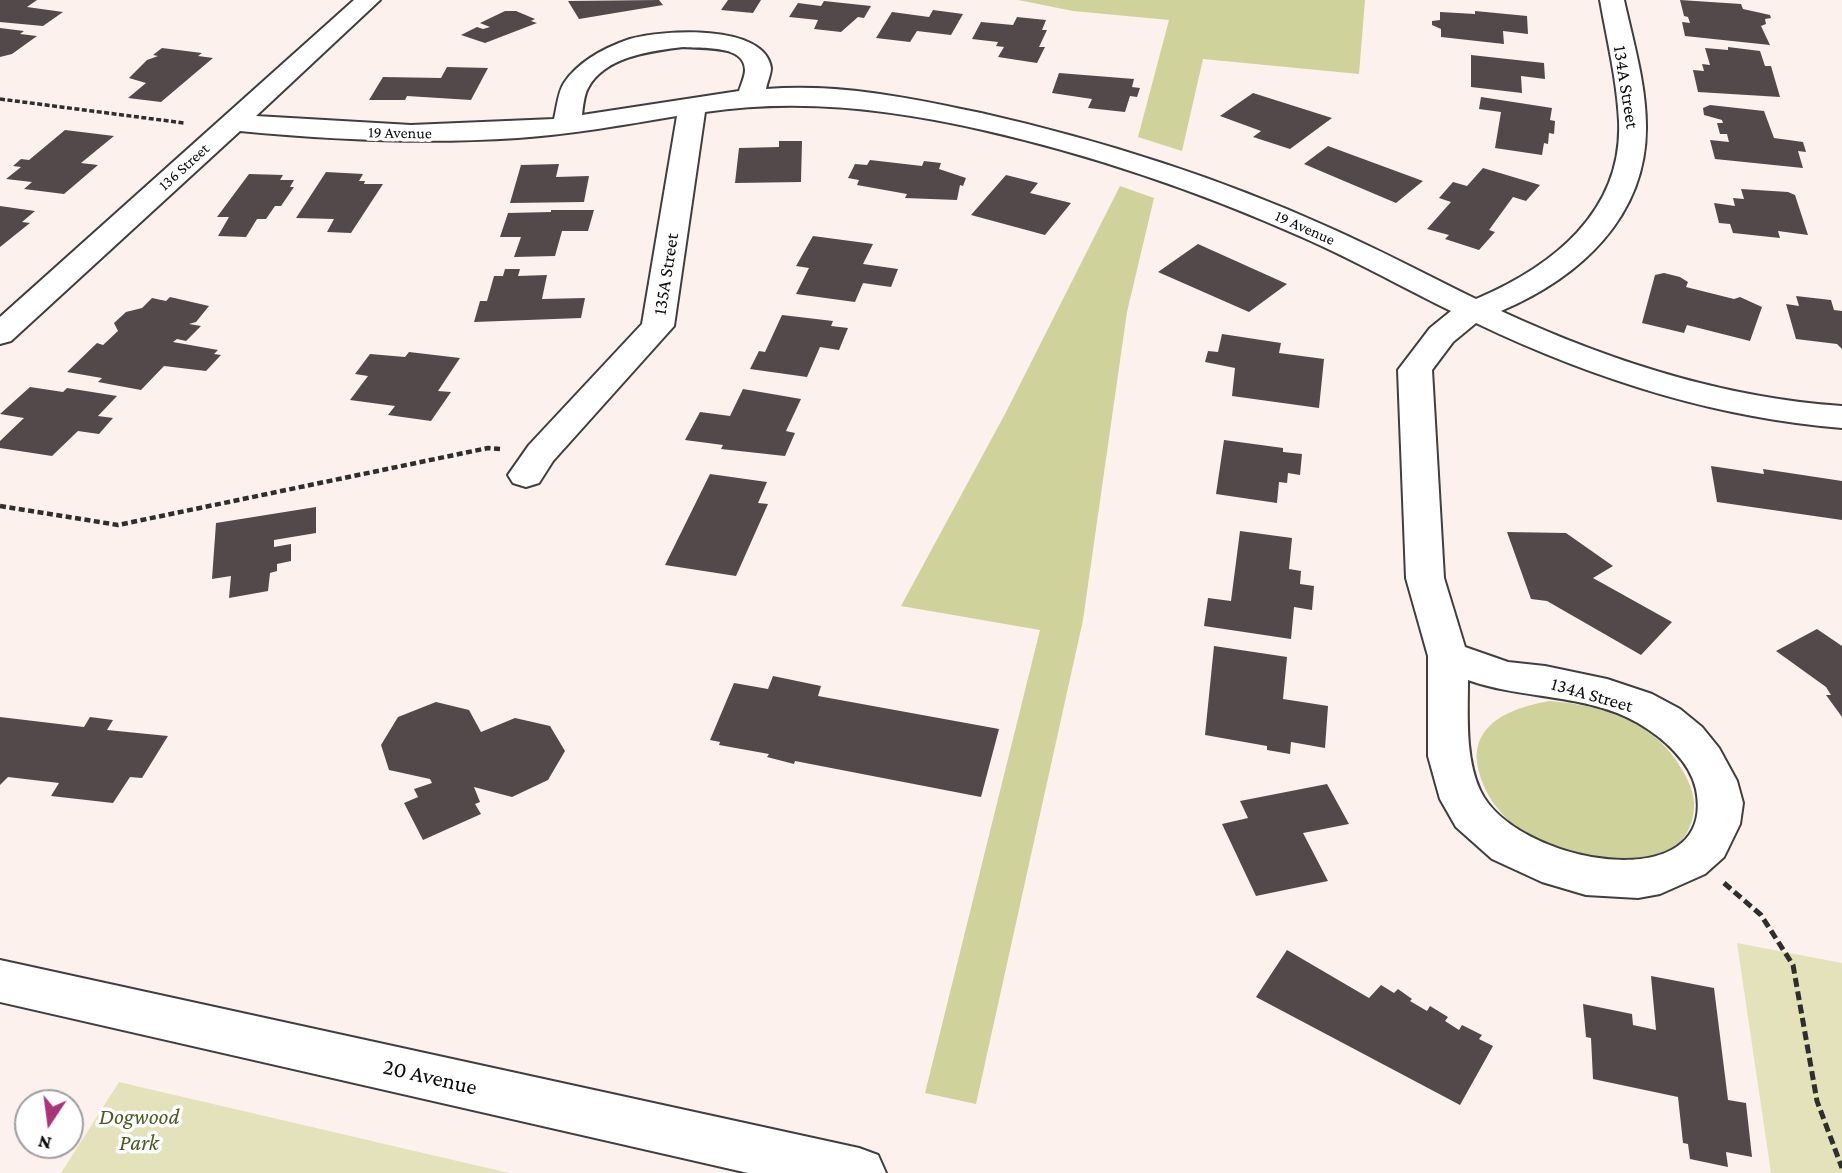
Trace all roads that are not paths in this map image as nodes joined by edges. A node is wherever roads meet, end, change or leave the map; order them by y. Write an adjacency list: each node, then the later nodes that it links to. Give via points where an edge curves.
1 (368, 0): 5 (street, 136 Street)
2 (1612, 0): 7 (street, 134A Street, via 1633,116 1634,146 1627,184 1608,218 1578,251 1538,282)
3 (751, 97): 4 (street, 19 Avenue); 6 (street, via 758,68 751,53 736,44 683,40 637,46 594,66 575,86); 7 (street, 19 Avenue, via 798,95 888,102 969,118 1122,159 1316,232)
4 (692, 107): 6 (street, 19 Avenue); 10 (street, 135A Street, via 658,326)
5 (234, 122): 6 (street, 19 Avenue, via 351,132 433,133); 8 (street, 136 Street)
6 (566, 124)
7 (1477, 311): 9 (street, 19 Avenue, via 1567,350 1697,394); 11 (street, 134A Street, via 1451,326 1415,370 1426,578)
8 (0, 334)
9 (1842, 417)
10 (534, 464)
11 (1448, 656): 11 (street, 134A Street, via 1504,677 1564,685 1627,701 1663,719 1693,743 1713,770 1722,803 1716,834 1695,859 1658,876 1611,880 1559,870 1511,848 1473,817 1454,780)
12 (0, 981): 13 (street, 20 Avenue)
13 (859, 1173)

